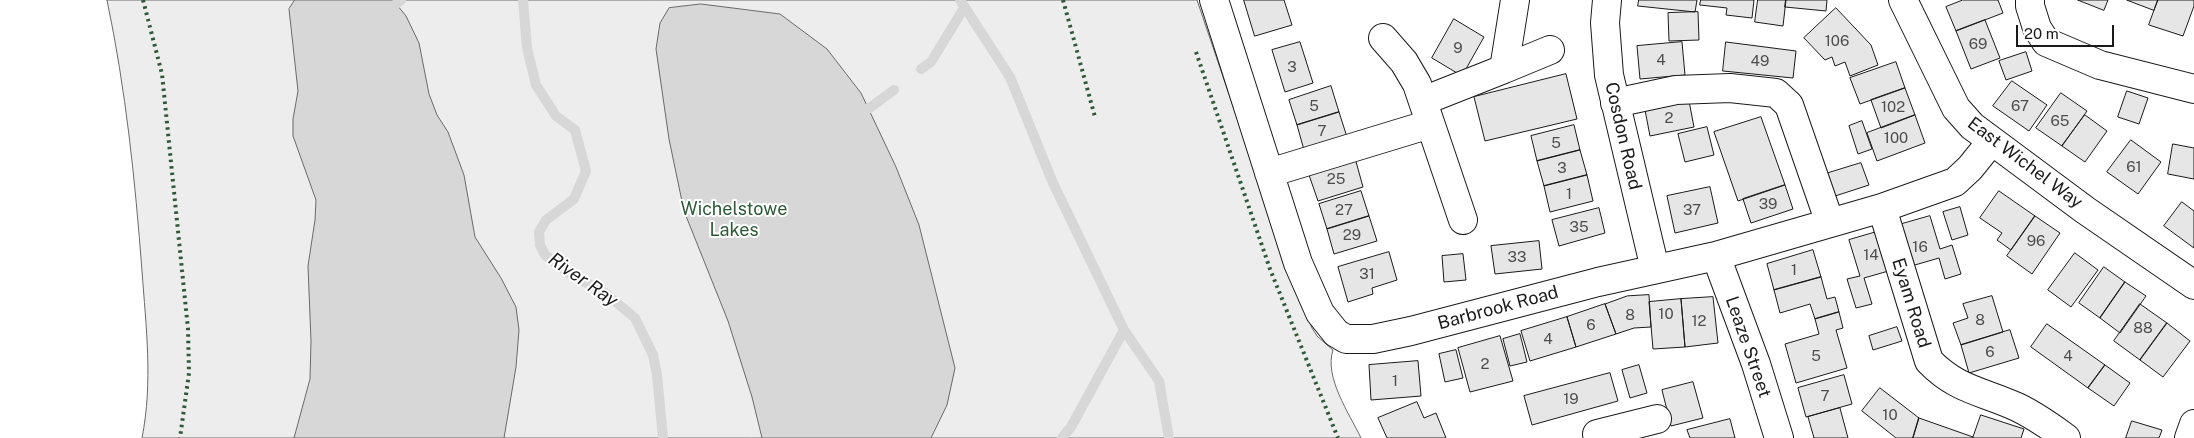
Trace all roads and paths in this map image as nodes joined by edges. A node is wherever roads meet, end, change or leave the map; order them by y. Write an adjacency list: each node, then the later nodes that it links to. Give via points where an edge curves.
1 (1214, 0): 13 (street, Barbrook Road)
2 (1515, 0): 8 (street)
3 (1607, 0): 10 (street, Cosdon Road, via 1606,48)
4 (1903, 0): 12 (street, East Wichel Way, via 1956,108)
5 (2030, 0): 9 (street, via 2037,28 2046,42 2100,65)
6 (1383, 38): 11 (street, via 1404,62 1417,84)
7 (1550, 50): 8 (street)
8 (1504, 69): 11 (street)
9 (2194, 89)
10 (1615, 103): 16 (street, via 1676,90 1730,88 1776,93 1789,105); 18 (street, Cosdon Road)
11 (1427, 112): 13 (street); 15 (street)
12 (1991, 142): 14 (street, Barbrook Road, via 1955,182); 19 (street, East Wichel Way)
13 (1269, 173): 18 (street, Barbrook Road, via 1308,289 1328,325 1346,340 1374,339 1411,331)
14 (1882, 208): 16 (street, Barbrook Road); 24 (street, Eyam Road, via 1929,361 1944,376 2017,407)
15 (1463, 220)
16 (1830, 223): 17 (street, Barbrook Road)
17 (1716, 256): 18 (street, Barbrook Road); 23 (street, Leaze Street)
18 (1655, 269)
19 (2194, 285)
20 (1657, 419): 22 (street)
21 (2194, 424): 25 (street)
22 (1592, 437)
23 (1779, 438)
24 (2066, 438)
25 (2190, 438)

